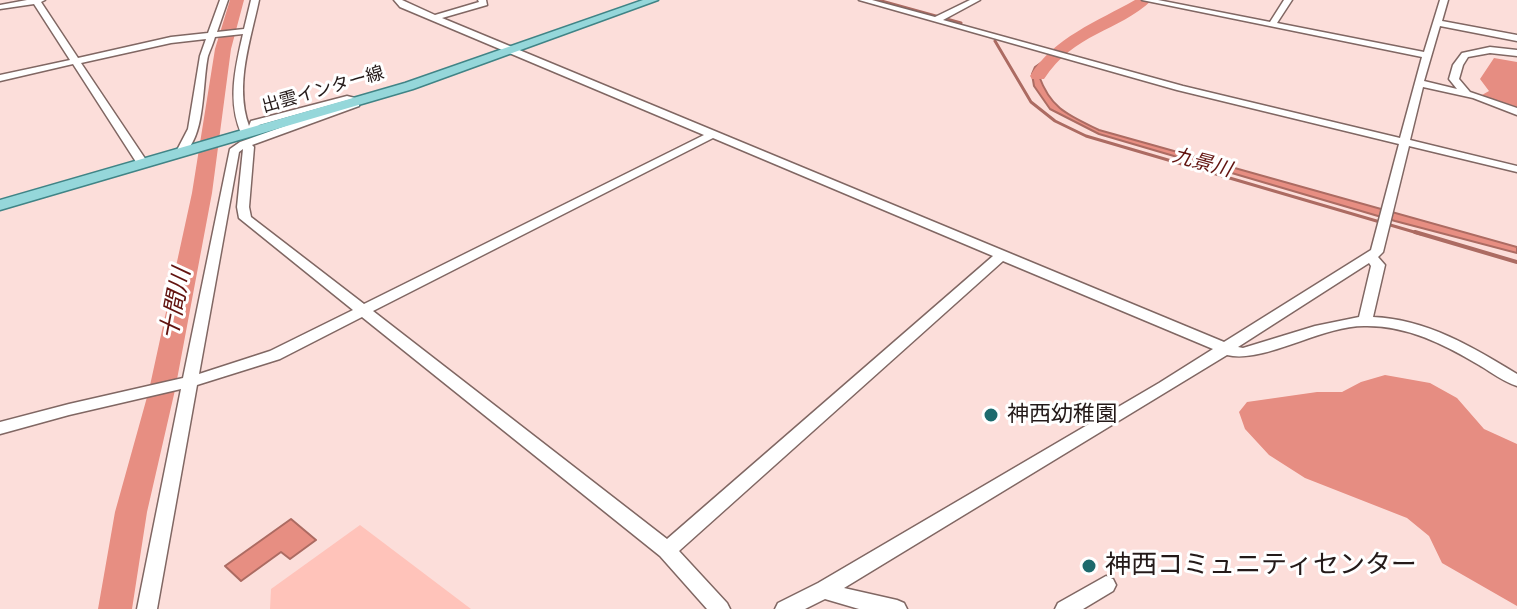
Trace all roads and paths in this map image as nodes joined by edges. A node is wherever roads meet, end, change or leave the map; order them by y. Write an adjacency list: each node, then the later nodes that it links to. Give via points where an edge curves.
1 (38, 0): 12 (street); 23 (street)
2 (224, 0): 18 (street)
3 (255, 0): 17 (street)
4 (398, 0): 13 (street)
5 (482, 0): 13 (street)
6 (653, 0): 20 (main road, 出雲インター線)
7 (863, 0): 14 (street)
8 (976, 0): 14 (street)
9 (1288, 0): 16 (street)
10 (1444, 0): 15 (street)
11 (1150, 1): 16 (street)
12 (0, 7)
13 (434, 18): 20 (street)
14 (936, 20): 31 (street)
15 (1437, 23): 19 (street); 22 (street)
16 (1272, 25): 22 (street)
17 (246, 32): 18 (street); 30 (street, via 238,106)
18 (212, 35): 23 (street); 32 (street)
19 (1517, 38)
20 (513, 51): 29 (street); 30 (main road, 出雲インター線)
21 (1517, 53): 26 (street, via 1465,55 1454,79)
22 (1428, 55): 25 (street)
23 (76, 61): 24 (street); 33 (street)
24 (0, 78)
25 (1419, 83): 26 (street); 31 (street)
26 (1466, 93): 27 (street)
27 (1517, 112)
28 (295, 127): 30 (street, via 260,145); 30 (street, via 353,101 255,123); 42 (street, via 234,151)
29 (713, 134): 36 (street); 38 (street)
30 (246, 140): 32 (main road, 出雲インター線); 38 (street, via 245,218)
31 (1406, 143): 34 (street); 37 (street, via 1377,252)
32 (186, 150): 33 (main road, 出雲インター線)
33 (142, 163): 35 (main road, 出雲インター線)
34 (1517, 169)
35 (0, 205)
36 (1003, 254): 40 (street); 44 (street)
37 (1370, 257): 39 (street, via 1378,265); 40 (street)
38 (364, 310): 42 (street, via 275,355); 44 (street)
39 (1365, 321): 40 (street, via 1243,353); 41 (street, via 1454,343)
40 (1225, 349): 46 (street)
41 (1517, 381)
42 (189, 382): 43 (street); 47 (street)
43 (0, 428)
44 (667, 550): 48 (street)
45 (1106, 585): 51 (street)
46 (825, 589): 49 (street); 50 (street)
47 (147, 609)
48 (720, 609)
49 (785, 609)
50 (897, 609)
51 (1065, 609)

